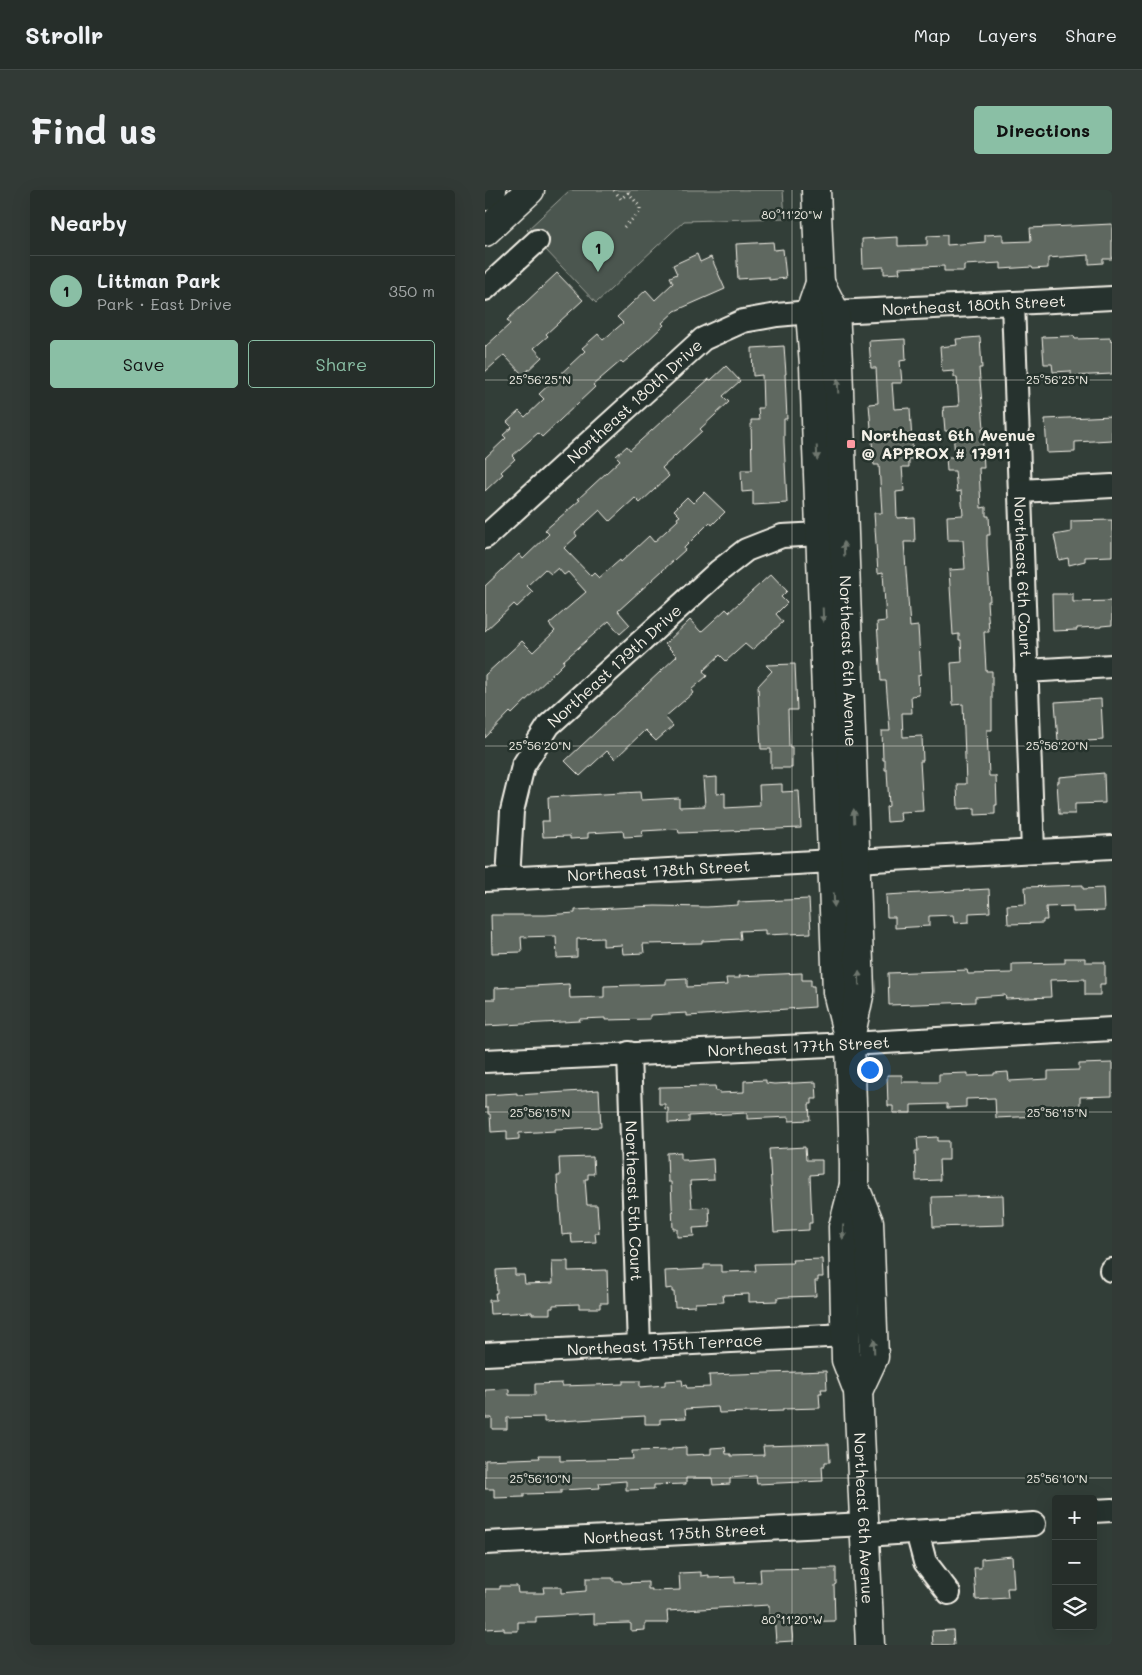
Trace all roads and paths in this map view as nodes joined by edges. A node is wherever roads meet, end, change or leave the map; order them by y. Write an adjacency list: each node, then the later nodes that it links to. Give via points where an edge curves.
1 (491, 190): 7 (main road)
2 (507, 190): 8 (main road)
3 (529, 190): 10 (main road)
4 (614, 190): 5 (path, via 621,199)
5 (630, 191): 9 (path, via 640,212)
6 (814, 195): 15 (main road, Northeast 6th Avenue)
7 (485, 196)
8 (485, 210)
9 (624, 226)
10 (485, 232)
11 (537, 241): 12 (street)
12 (485, 289)
13 (1112, 298): 14 (street, Northeast 180th Street)
14 (1013, 303): 15 (street, Northeast 180th Street); 17 (street, Northeast 6th Court)
15 (823, 312): 18 (main road, Northeast 6th Avenue, one-way to 18); 19 (street, Northeast 180th Drive, via 743,321 703,339); 24 (main road, Northeast 6th Avenue, one-way to 15)
16 (1112, 486): 17 (street)
17 (1020, 490): 21 (street, Northeast 6th Court)
18 (820, 534): 24 (main road, Northeast 6th Avenue, one-way to 24); 25 (street, Northeast 179th Drive, via 782,536 746,550 549,725 523,766 512,811)
19 (485, 537)
20 (1112, 666): 21 (street)
21 (1026, 671): 23 (street, Northeast 6th Court)
22 (1112, 847): 23 (street, Northeast 178th Street)
23 (1033, 851): 24 (street, Northeast 178th Street)
24 (844, 861): 25 (street, Northeast 178th Street); 28 (main road, Northeast 6th Avenue, via 860,991)
25 (508, 879): 26 (street, Northeast 178th Street)
26 (485, 880)
27 (1112, 1029): 28 (street, Northeast 177th Street)
28 (850, 1044): 29 (street, Northeast 177th Street); 31 (main road, Northeast 6th Avenue)
29 (629, 1053): 30 (street, Northeast 177th Street); 33 (street, Northeast 5th Court)
30 (485, 1061)
31 (855, 1185): 32 (main road, Northeast 6th Avenue, one-way to 32, via 843,1227); 35 (main road, Northeast 6th Avenue, one-way to 31, via 874,1357 869,1222)
32 (846, 1335): 33 (street, Northeast 175th Terrace); 35 (main road, Northeast 6th Avenue, via 846,1360)
33 (639, 1347): 34 (street, Northeast 175th Terrace)
34 (485, 1354)
35 (859, 1391): 39 (main road, Northeast 6th Avenue)
36 (1112, 1510): 37 (street)
37 (1097, 1511)
38 (1034, 1524): 40 (street, Northeast 175th Street)
39 (865, 1530): 40 (street, Northeast 175th Street); 41 (street, Northeast 175th Street); 43 (main road, Northeast 6th Avenue)
40 (917, 1532): 42 (street, via 925,1562)
41 (485, 1543)
42 (949, 1593)
43 (870, 1645)

